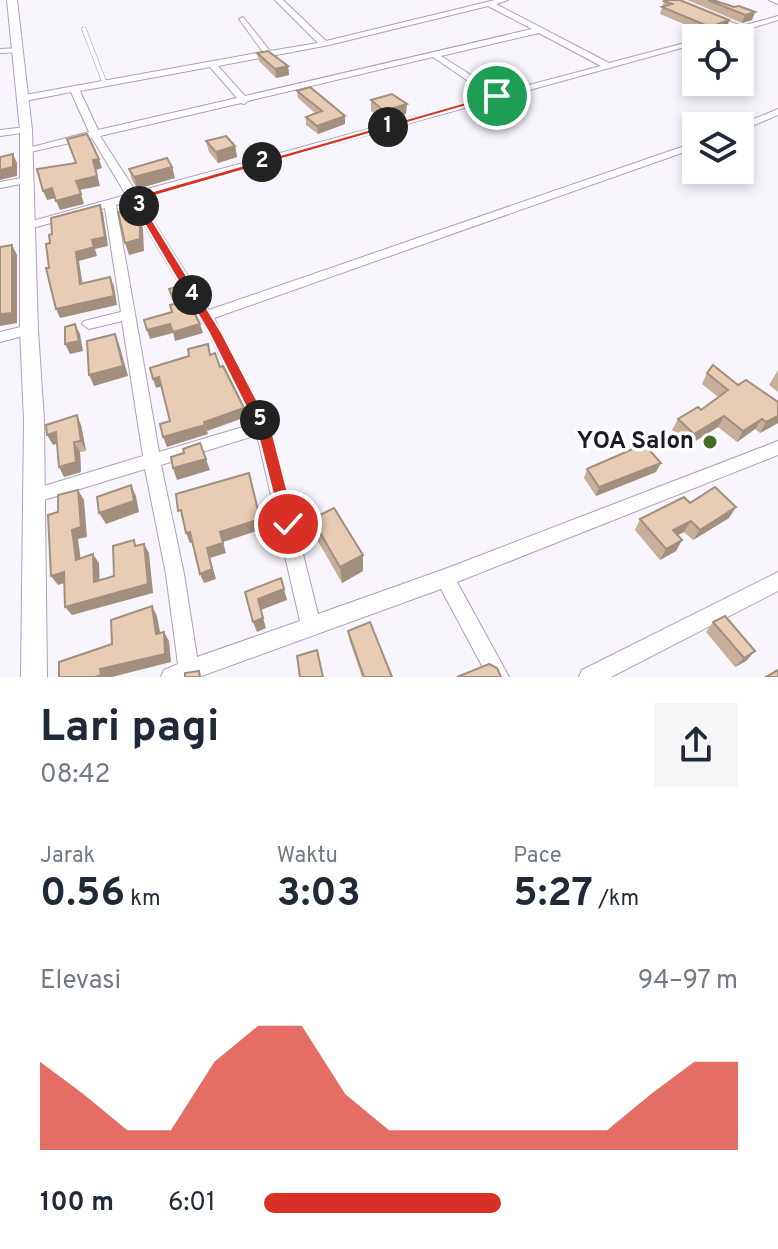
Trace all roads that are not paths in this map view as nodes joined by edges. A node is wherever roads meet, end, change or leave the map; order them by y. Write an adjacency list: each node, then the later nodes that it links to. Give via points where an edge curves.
1 (12, 0): 16 (street)
2 (279, 0): 14 (street)
3 (504, 0): 4 (street)
4 (490, 4): 6 (street); 13 (street)
5 (454, 6): 6 (street)
6 (462, 11): 14 (street)
7 (699, 11): 10 (street)
8 (778, 18): 11 (street)
9 (243, 19): 17 (street)
10 (731, 24)
11 (754, 26)
12 (84, 29): 21 (lane)
13 (540, 30): 18 (street); 20 (street)
14 (324, 44): 17 (street)
15 (682, 46): 20 (street)
16 (9, 50): 24 (street)
17 (268, 54): 19 (street)
18 (436, 56): 23 (street); 25 (street)
19 (213, 65): 21 (street); 25 (street)
20 (606, 65): 23 (street)
21 (105, 84): 22 (street)
22 (75, 90): 24 (street); 30 (street)
23 (497, 96): 35 (street)
24 (25, 98): 28 (street)
25 (244, 101): 30 (street)
26 (778, 112): 27 (street)
27 (754, 122)
28 (26, 130): 29 (street); 32 (street)
29 (0, 133)
30 (95, 135): 32 (street); 35 (street)
31 (682, 150): 39 (street)
32 (22, 154): 33 (street)
33 (27, 180): 34 (street); 37 (street)
34 (0, 185)
35 (134, 198): 36 (street); 39 (street)
36 (110, 204): 37 (street); 38 (street)
37 (29, 225): 41 (street)
38 (128, 315): 40 (street); 45 (street)
39 (205, 316): 43 (street)
40 (89, 324)
41 (29, 330): 42 (street); 46 (street)
42 (0, 337)
43 (263, 427): 45 (street); 49 (street)
44 (778, 448): 47 (street)
45 (152, 461): 46 (street); 50 (street, via 175,574)
46 (34, 496): 51 (street)
47 (445, 578): 49 (street); 52 (street)
48 (778, 581): 53 (street)
49 (311, 625): 50 (street)
50 (180, 674)
51 (34, 677)
52 (499, 677)
53 (589, 677)

